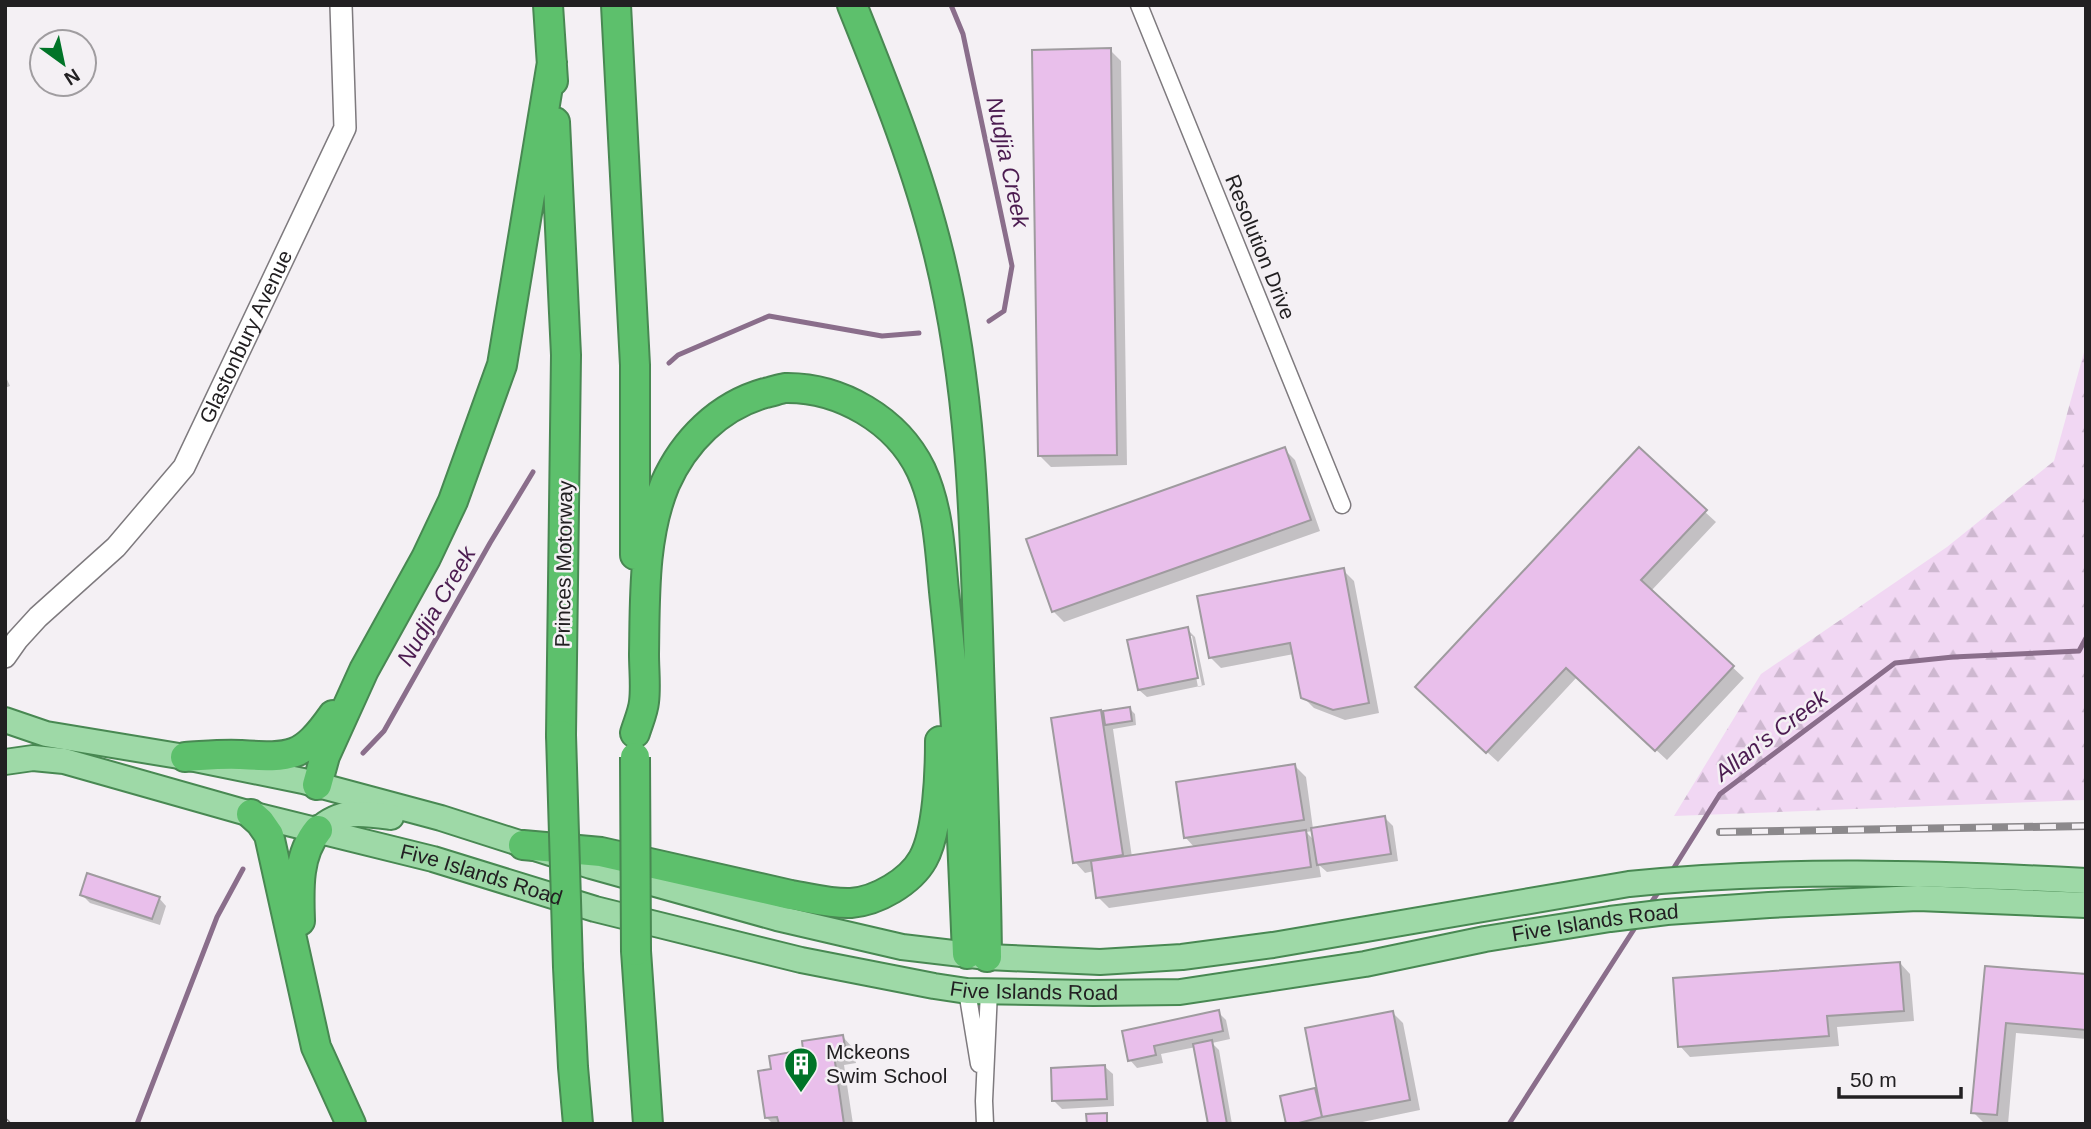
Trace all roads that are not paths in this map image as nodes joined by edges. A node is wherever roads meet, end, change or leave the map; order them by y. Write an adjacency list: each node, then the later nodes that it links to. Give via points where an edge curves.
1 (341, 5): 8 (main road, Glastonbury Avenue, via 345,128 184,467 116,547)
2 (548, 5): 6 (highway, Princes Motorway)
3 (616, 5): 14 (highway, via 635,365)
4 (852, 5): 24 (highway, via 926,203 965,399 972,477)
5 (1139, 5): 7 (street, Resolution Drive)
6 (552, 62): 12 (highway, via 502,365 453,501); 28 (highway, Princes Motorway, bridge, via 566,355 562,735 568,967)
7 (1342, 505)
8 (38, 617): 10 (main road, Glastonbury Avenue); 11 (main road, Glastonbury Avenue)
9 (948, 630): 14 (highway, via 932,498 906,446 881,420 858,405 822,392 784,388 751,397 720,413 692,440 666,484 654,520 647,566 644,704); 21 (highway, via 940,664 940,759 932,833 923,859 890,889 850,903 821,900 601,852); 24 (highway)
10 (5, 638)
11 (5, 657)
12 (364, 670): 15 (highway, via 317,737 300,751 272,758); 17 (highway)
13 (5, 720): 15 (main road, Five Islands Road, via 46,734)
14 (635, 745): 29 (highway, bridge, via 636,951)
15 (185, 757): 17 (main road, Five Islands Road)
16 (5, 762): 18 (main road, Five Islands Road, via 33,758 64,761)
17 (317, 785): 19 (main road); 20 (main road, Five Islands Road)
18 (251, 814): 19 (main road, Five Islands Road); 25 (highway, via 264,826 270,841)
19 (325, 825): 20 (main road, via 345,814 363,813); 25 (highway, via 307,846 300,880); 26 (main road, Five Islands Road, via 595,909 801,960)
20 (475, 829): 21 (main road, Five Islands Road)
21 (523, 845): 24 (main road, Five Islands Road, via 777,918 902,947)
22 (2086, 881): 24 (main road, Five Islands Road, via 1903,873 1685,878 1182,957 1100,962)
23 (2086, 905): 26 (main road, Five Islands Road, via 1918,898 1667,912 1180,992)
24 (977, 956): 26 (main road)
25 (302, 990): 27 (highway, via 316,1047)
26 (978, 991): 30 (street)
27 (351, 1124)
28 (578, 1124)
29 (648, 1124)
30 (985, 1124)

